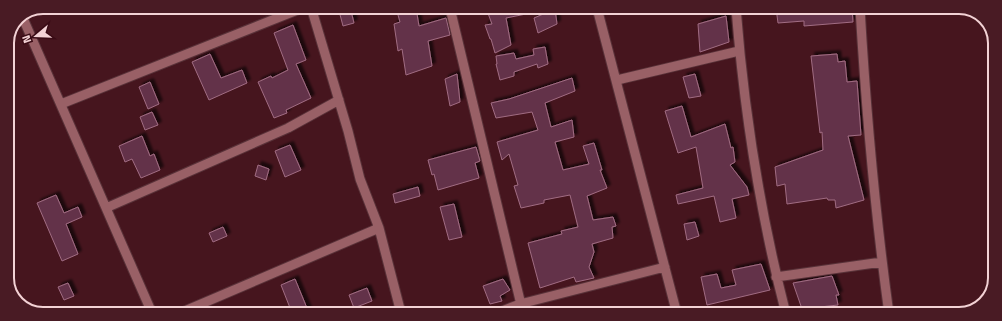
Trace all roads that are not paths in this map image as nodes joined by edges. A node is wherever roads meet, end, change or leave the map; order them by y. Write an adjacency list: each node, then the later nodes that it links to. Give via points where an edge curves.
1 (287, 14): 11 (street)
2 (313, 14): 10 (street)
3 (451, 14): 17 (street)
4 (599, 14): 9 (street)
5 (736, 14): 8 (street)
6 (860, 14): 14 (street, via 865,95)
7 (24, 22): 11 (street)
8 (739, 51): 9 (street); 16 (street, via 749,133)
9 (617, 80): 15 (street)
10 (339, 100): 12 (street, via 288,128); 13 (street, via 360,179)
11 (61, 104): 12 (street)
12 (106, 208): 18 (street)
13 (379, 228): 19 (street); 20 (street)
14 (882, 262): 16 (street); 25 (street)
15 (665, 267): 17 (street); 23 (street)
16 (776, 277): 24 (street)
17 (520, 304): 21 (street); 22 (street)
18 (149, 307)
19 (194, 307)
20 (399, 307)
21 (512, 307)
22 (521, 307)
23 (675, 307)
24 (784, 307)
25 (888, 307)

